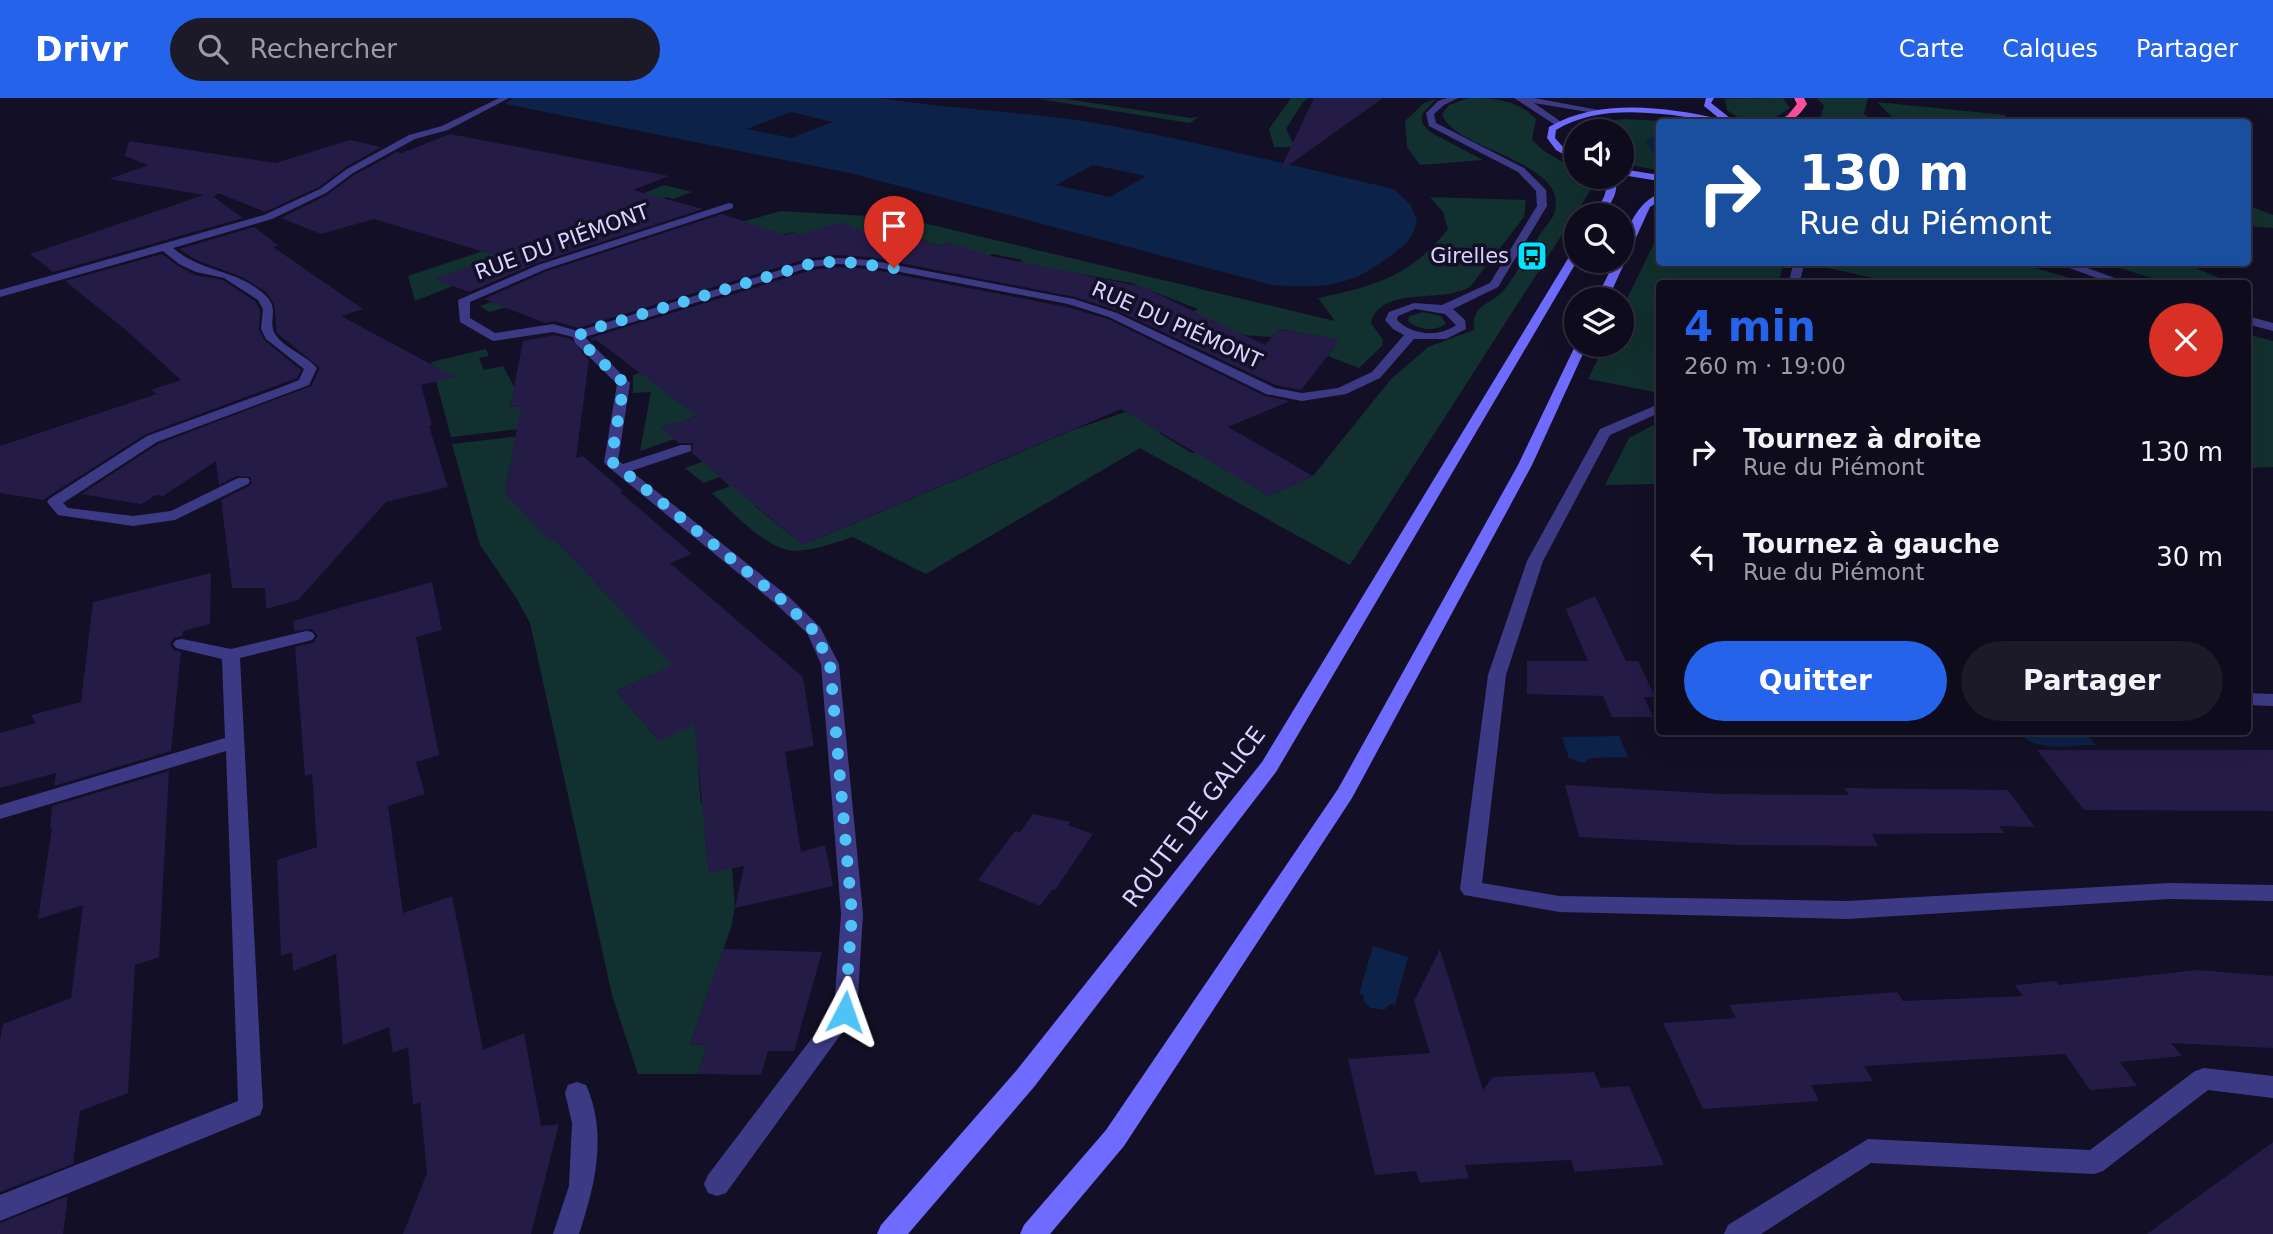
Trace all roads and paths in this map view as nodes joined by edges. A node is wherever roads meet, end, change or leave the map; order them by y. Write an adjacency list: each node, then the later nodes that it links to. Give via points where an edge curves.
1 (1454, 98): 24 (street, via 1430,113 1432,124 1521,170 1541,190 1542,206 1494,285)
2 (1710, 98): 10 (main road, via 1707,104)
3 (1800, 98): 11 (highway, via 1802,104)
4 (1520, 99): 8 (street); 12 (street)
5 (502, 100): 19 (street, via 445,128 412,137 323,191 268,217)
6 (1653, 102): 7 (main road)
7 (1635, 110): 8 (main road); 9 (main road)
8 (1600, 111): 12 (main road)
9 (1708, 119)
10 (1726, 119)
11 (1788, 119)
12 (1558, 123): 13 (main road, via 1551,138)
13 (1564, 151)
14 (1634, 174): 15 (main road)
15 (1656, 178)
16 (1656, 199): 18 (main road, via 1646,205)
17 (729, 206): 28 (street, RUE DU PIÉMONT, via 542,267 464,300 464,319 493,337 553,328)
18 (1634, 231)
19 (164, 246): 23 (street); 33 (street, via 184,262 227,275 262,298 269,309 267,329 272,339 310,368 304,382 152,439 54,502 63,512 133,521 175,515)
20 (2070, 266): 22 (street)
21 (1564, 273): 47 (main road, ROUTE DE GALICE, via 1269,767 1026,1079)
22 (2114, 280)
23 (0, 294)
24 (1444, 309): 27 (street, via 1460,319 1459,330 1444,335); 27 (street, via 1415,306 1396,312 1391,320 1395,326)
25 (2251, 321): 26 (street)
26 (2273, 327)
27 (1412, 334): 28 (street, RUE DU PIÉMONT, via 1376,375 1340,391 1302,397 1271,391 1113,315 1070,301 838,261 810,264)
28 (579, 335): 32 (street, via 624,383 611,461)
29 (1575, 357): 48 (main road, via 1525,465 1345,793 1115,1138)
30 (1656, 409): 41 (street, via 1605,432 1535,561 1497,675 1471,889 1559,904 1847,911 2169,891)
31 (685, 448): 32 (street)
32 (620, 470): 44 (street, via 783,601 814,631 830,664 852,914 845,1012)
33 (243, 481)
34 (306, 636): 36 (street)
35 (182, 644): 36 (street)
36 (231, 655): 39 (street)
37 (2251, 699): 38 (street)
38 (2273, 699)
39 (235, 742): 40 (street); 45 (street, via 251,1107)
40 (0, 812)
41 (2273, 893)
42 (2273, 1087): 49 (street, via 2204,1079 2094,1162 1868,1151)
43 (577, 1093): 46 (street, via 585,1123 582,1186)
44 (717, 1184)
45 (0, 1208)
46 (566, 1234)
47 (890, 1234)
48 (1033, 1234)
49 (1737, 1234)

